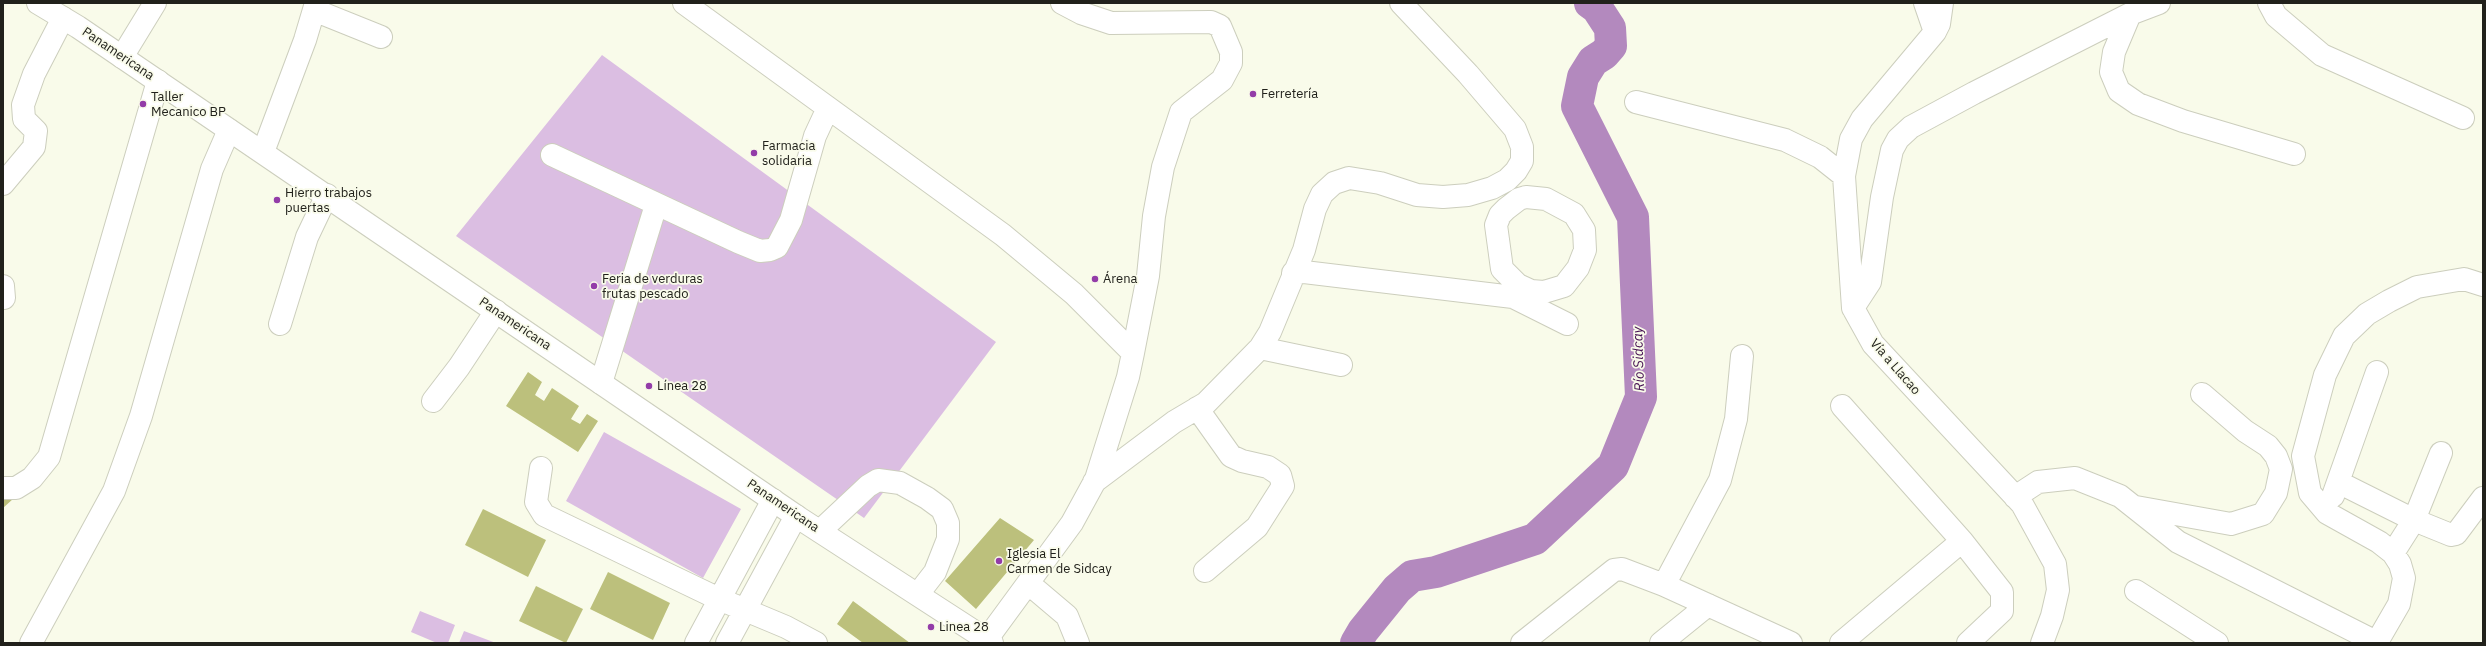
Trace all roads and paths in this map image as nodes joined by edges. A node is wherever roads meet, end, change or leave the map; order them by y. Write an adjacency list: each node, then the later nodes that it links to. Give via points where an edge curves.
1 (38, 3): 12 (street, Panamericana)
2 (155, 3): 15 (street)
3 (684, 3): 18 (street)
4 (1062, 3): 37 (street, via 1081,13 1111,23 1211,22 1220,26 1231,52 1231,63 1222,80 1181,112 1163,167 1154,216 1148,276)
5 (1401, 3): 25 (street, via 1468,74 1515,129 1522,147 1522,161)
6 (1925, 3): 13 (street)
7 (1942, 3): 13 (street, Vía a Llacao, via 1939,24)
8 (2159, 3): 11 (street)
9 (2269, 3): 19 (street, via 2276,16 2322,55)
10 (315, 7): 14 (street); 21 (street, via 306,40)
11 (2130, 14): 22 (street, via 2114,52 2111,72 2119,91 2138,104 2183,121); 32 (street, via 1974,93 1911,127 1898,139 1892,150 1882,197 1870,282)
12 (63, 18): 15 (street, Panamericana); 26 (street, via 34,74 23,105 24,120 36,131 34,147)
13 (1935, 32): 24 (street, Vía a Llacao, via 1862,119 1852,139)
14 (381, 37)
15 (122, 56): 16 (street, Panamericana)
16 (158, 81): 20 (street, Panamericana); 50 (street, via 49,457 32,478 16,488)
17 (1636, 102): 24 (street, via 1785,140 1820,157)
18 (828, 108): 29 (street, via 813,142 791,220 777,247 760,251); 37 (street, via 1003,235 1074,294)
19 (2463, 118)
20 (229, 130): 21 (street, Panamericana); 70 (street, via 212,168 141,416 114,491)
21 (263, 152): 27 (street, Panamericana)
22 (2294, 154)
23 (552, 155): 29 (street)
24 (1844, 176): 32 (street, Vía a Llacao)
25 (1507, 180): 28 (street); 30 (street, via 1492,188 1468,195 1443,197 1417,195 1380,183 1349,178 1334,183 1322,194 1315,209 1304,250)
26 (3, 184)
27 (327, 195): 33 (street, Panamericana); 34 (street, via 307,238)
28 (1519, 199): 28 (street, via 1534,197 1556,203 1574,214 1584,230 1585,250 1578,268 1564,286 1544,292 1531,291 1518,285 1502,269 1496,225 1500,215)
29 (656, 205): 41 (street)
30 (1294, 273): 35 (street, via 1304,272 1513,297); 36 (street, via 1270,332)
31 (2483, 285): 55 (street, via 2464,279 2417,287 2367,314 2344,336 2325,374 2304,456 2310,493)
32 (1853, 308): 51 (street, Vía a Llacao, via 1872,344)
33 (496, 311): 41 (street, Panamericana); 43 (street)
34 (280, 324)
35 (1567, 324)
36 (1260, 348): 39 (street); 45 (street, via 1206,403)
37 (1133, 353): 48 (street, via 1128,377)
38 (1742, 356): 63 (street, via 1736,419 1720,480)
39 (1341, 366)
40 (2377, 372): 49 (street)
41 (602, 383): 53 (street, Panamericana)
42 (2202, 394): 54 (street, via 2245,431 2268,446 2276,456 2281,469 2276,493 2263,514 2231,524)
43 (433, 401)
44 (1842, 406): 59 (street)
45 (1197, 408): 48 (street, via 1151,438); 61 (street, via 1231,456 1268,467 1280,475 1283,486 1257,527)
46 (2441, 453): 57 (street)
47 (541, 468): 66 (street, via 536,502 544,514)
48 (1094, 482): 62 (street, via 1072,523)
49 (2338, 482): 55 (street); 57 (street)
50 (3, 488)
51 (2015, 497): 54 (street, via 2038,482 2075,478 2120,496); 80 (street, Vía a Llacao, via 2022,504 2055,564 2058,590)
52 (2483, 498): 57 (street, via 2456,534 2451,535)
53 (773, 500): 56 (street, Panamericana); 66 (street)
54 (2134, 507): 82 (street, via 2178,542)
55 (2327, 513): 60 (street)
56 (796, 516): 58 (street, Panamericana); 68 (street)
57 (2414, 520): 60 (street)
58 (820, 531): 65 (street, Panamericana); 65 (street, via 868,486 878,480 900,483 927,498 942,509 948,523 948,539 935,572)
59 (1962, 540): 78 (street); 79 (street, via 2002,592 2004,600 2002,611)
60 (2393, 553): 82 (street, via 2404,578 2399,604)
61 (1205, 571)
62 (1028, 583): 69 (street); 74 (street, via 1067,616)
63 (1664, 585): 67 (street); 75 (street, via 1628,571 1614,570)
64 (2136, 591): 81 (street)
65 (918, 594): 69 (street, Panamericana)
66 (719, 600): 68 (street); 71 (street)
67 (1708, 605): 76 (street); 77 (street)
68 (744, 611): 72 (street); 73 (street, via 786,627)
69 (988, 641)
70 (31, 643)
71 (696, 643)
72 (727, 643)
73 (816, 643)
74 (1078, 643)
75 (1522, 643)
76 (1661, 643)
77 (1790, 643)
78 (1841, 643)
79 (1968, 643)
80 (2042, 643)
81 (2217, 643)
82 (2377, 643)

